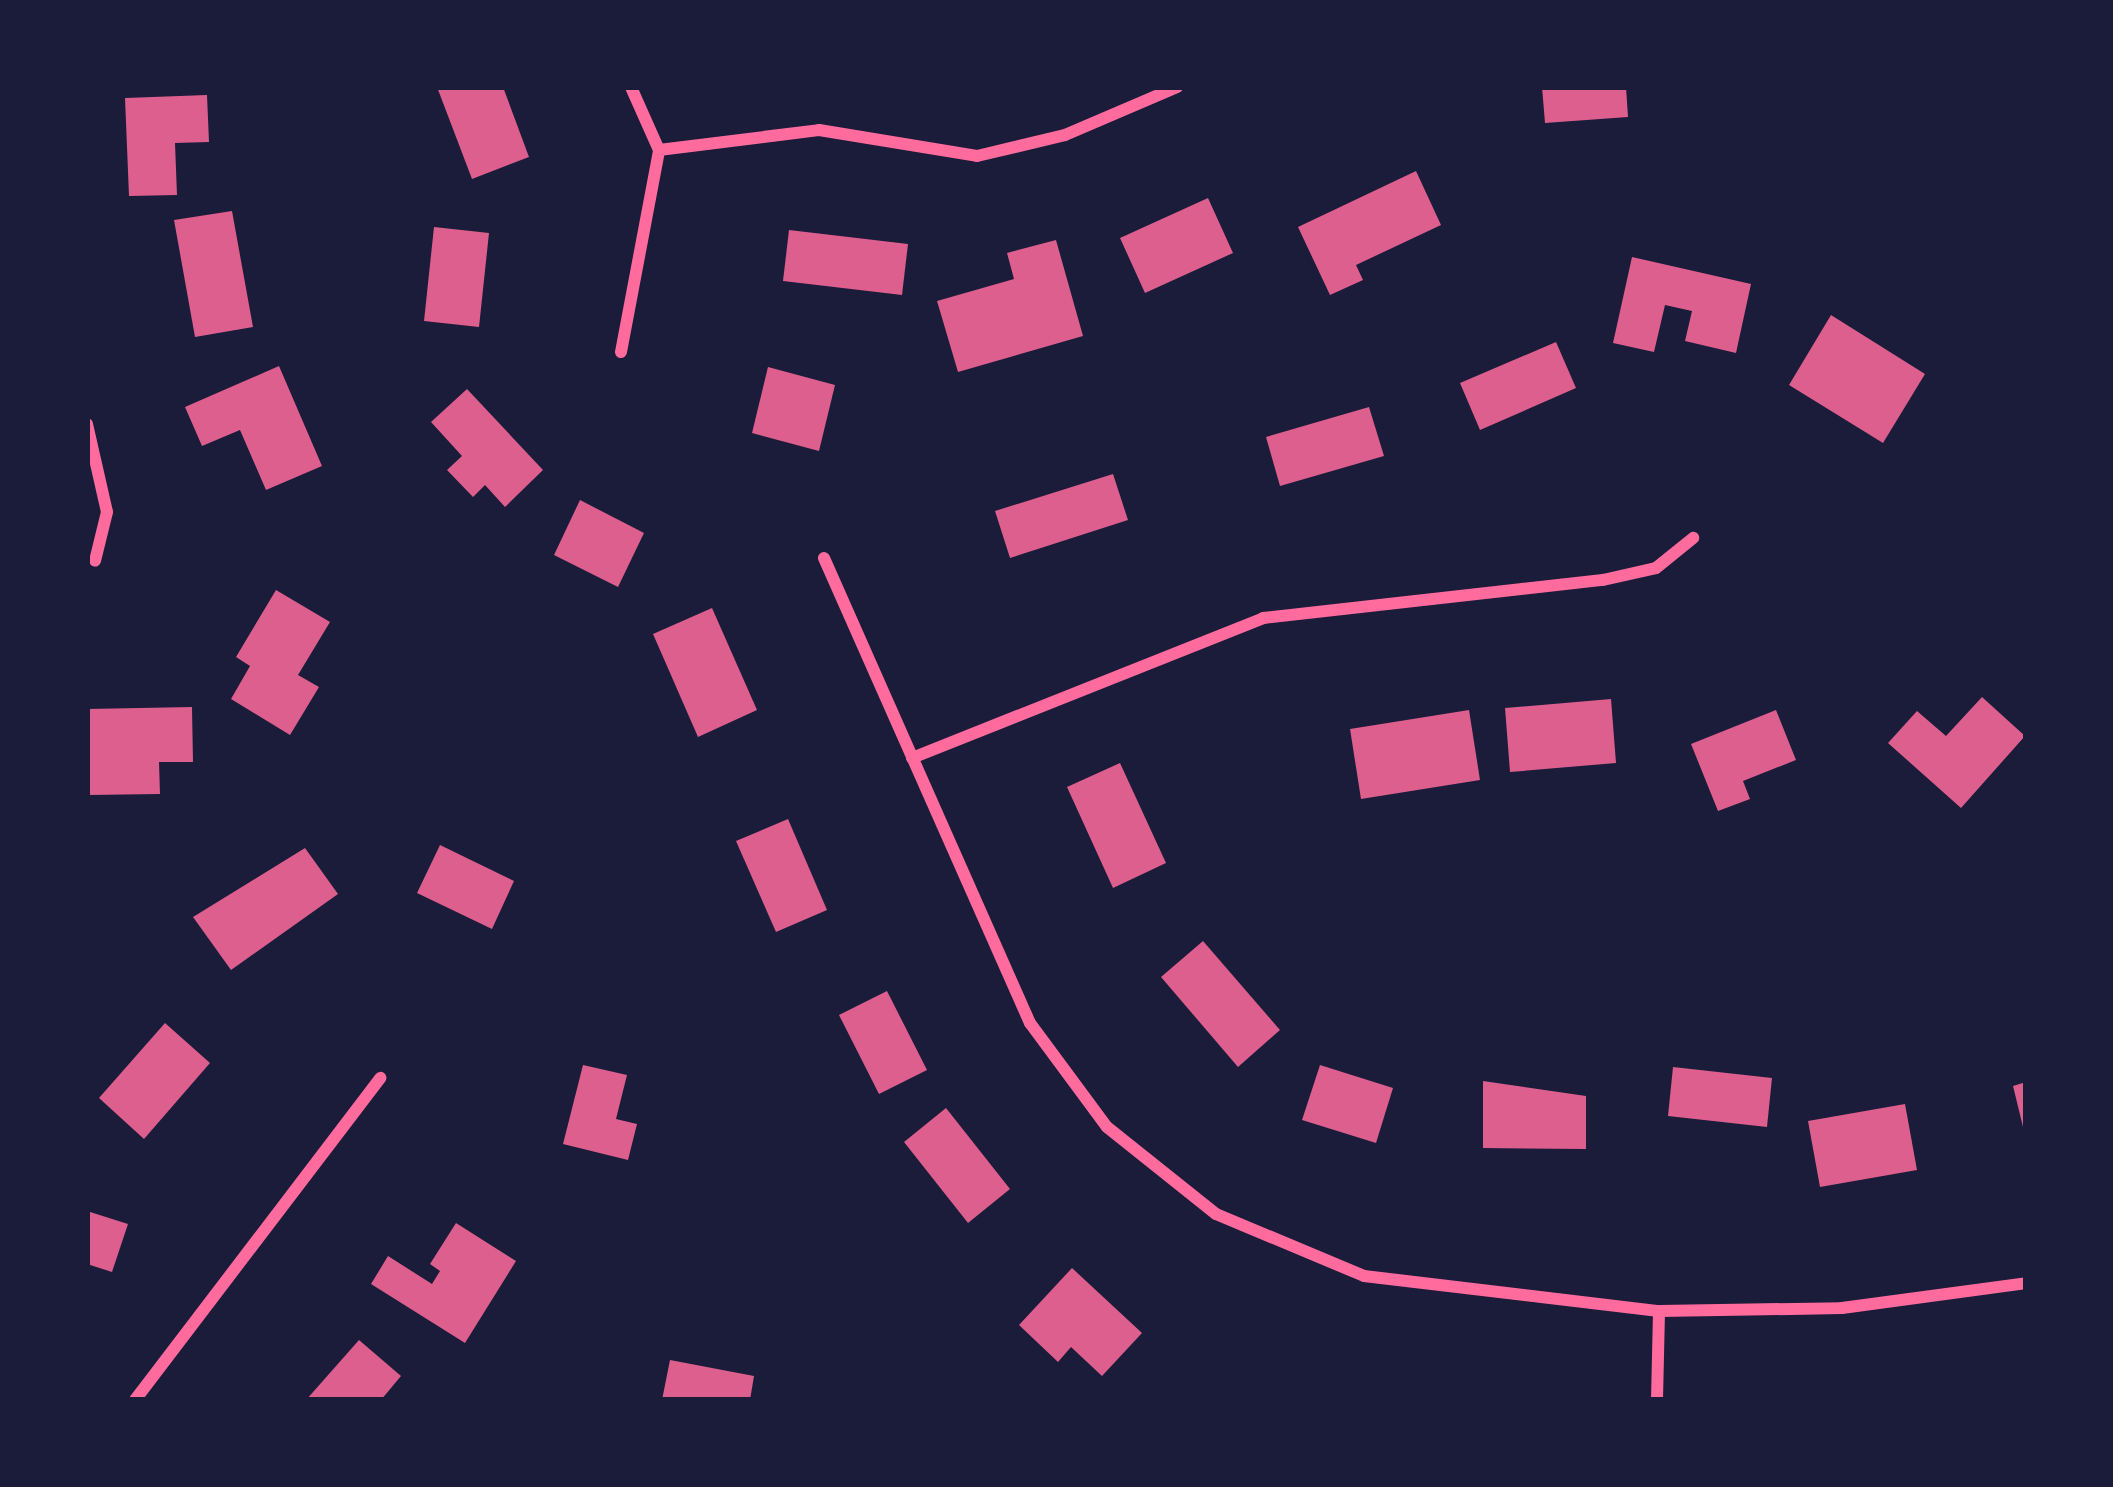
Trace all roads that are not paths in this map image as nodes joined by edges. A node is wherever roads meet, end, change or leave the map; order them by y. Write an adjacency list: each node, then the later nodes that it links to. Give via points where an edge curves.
1 (632, 87): 3 (street)
2 (1177, 87): 3 (street, via 1065,135 977,155 819,130)
3 (659, 150): 4 (street)
4 (621, 352)
5 (87, 424): 8 (street, via 107,512)
6 (1693, 538): 9 (street, via 1656,568 1603,580 1263,618)
7 (824, 558): 9 (street)
8 (95, 561)
9 (912, 758): 12 (street, via 1030,1023 1150,1168 1287,1253 1364,1276)
10 (380, 1078): 13 (street)
11 (2026, 1283): 12 (street, via 1842,1309)
12 (1659, 1311): 14 (street)
13 (135, 1400)
14 (1657, 1400)

